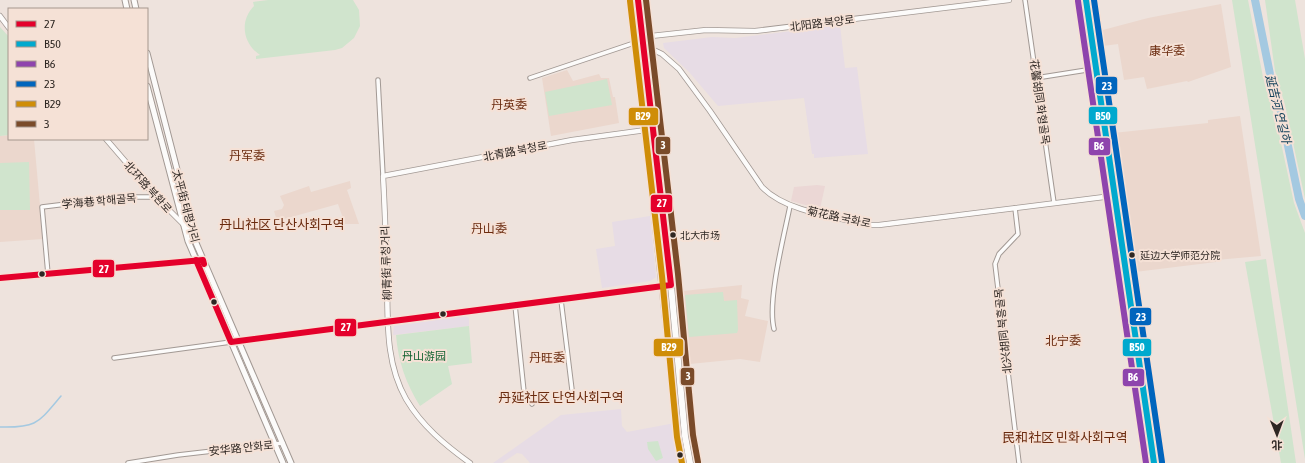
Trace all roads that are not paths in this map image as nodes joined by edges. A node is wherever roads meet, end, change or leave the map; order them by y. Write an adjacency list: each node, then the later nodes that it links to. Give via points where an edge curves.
1 (632, 0): 10 (main road)
2 (638, 0): 9 (main road)
3 (1009, 0): 9 (street, 北阳路 북양로, via 755,31 706,30)
4 (1025, 0): 15 (street, 花馨胡同 화형골목)
5 (1082, 0): 13 (main road)
6 (1086, 0): 21 (main road)
7 (0, 16): 8 (street)
8 (8, 27)
9 (642, 37): 10 (street); 11 (main road)
10 (636, 42): 11 (street, 菊花路 국화로); 14 (street); 18 (main road)
11 (643, 45): 24 (street, 菊花路 국화로, via 662,54 679,69 758,182 770,195); 32 (main road)
12 (148, 57): 27 (main road, 太平街 태평거리)
13 (1093, 70): 15 (street); 21 (main road)
14 (530, 78)
15 (1036, 78): 23 (street, 花馨胡同 화형골목)
16 (378, 80): 20 (street)
17 (148, 90): 26 (main road, 太平街 태평거리)
18 (646, 130): 20 (street, 北青路 북청로, via 572,140); 33 (main road)
19 (107, 140): 22 (street, 北环路 북환로)
20 (383, 176): 36 (street, 柳青街 류청거리)
21 (1114, 196): 23 (street, 菊花路 국화로); 52 (main road); 53 (main road)
22 (156, 197): 26 (street, 北环路 북환로); 30 (street, 学海巷 학해골목, via 124,197 42,207)
23 (1054, 203): 25 (street, 菊花路 국화로)
24 (790, 206): 25 (street, 菊花路 국화로, via 874,225); 37 (street, via 771,316)
25 (1015, 208): 51 (street, 北兴胡同 북흥골목, via 1018,234 999,254 995,264)
26 (183, 224): 27 (street, 北环路 북환로); 28 (main road, 太平街 태평거리)
27 (193, 234): 29 (main road, 太平街 태평거리)
28 (196, 260): 29 (street); 30 (street); 39 (main road, 太平街 태평거리)
29 (202, 260): 38 (main road, 太平街 태평거리)
30 (48, 274): 31 (street)
31 (0, 278)
32 (671, 285): 33 (street); 50 (main road, via 684,428)
33 (663, 286): 34 (street); 49 (main road)
34 (561, 300): 35 (street); 41 (street)
35 (515, 305): 36 (street); 42 (street, via 524,392)
36 (388, 321): 38 (street); 48 (street, 柳青街 류청거리, via 391,358 406,398 427,428)
37 (774, 329)
38 (239, 341): 39 (street); 43 (main road, 太平街 태평거리)
39 (231, 342): 40 (street); 44 (main road, 太平街 태평거리)
40 (114, 358)
41 (573, 398)
42 (532, 404)
43 (283, 443): 44 (street, 安华路 안화로); 47 (main road, 太平街 태평거리)
44 (275, 444): 45 (street, 安华路 안화로); 46 (main road, 太平街 태평거리)
45 (128, 463)
46 (283, 463)
47 (291, 463)
48 (470, 463)
49 (683, 463)
50 (690, 463)
51 (1019, 463)
52 (1149, 463)
53 (1154, 463)

